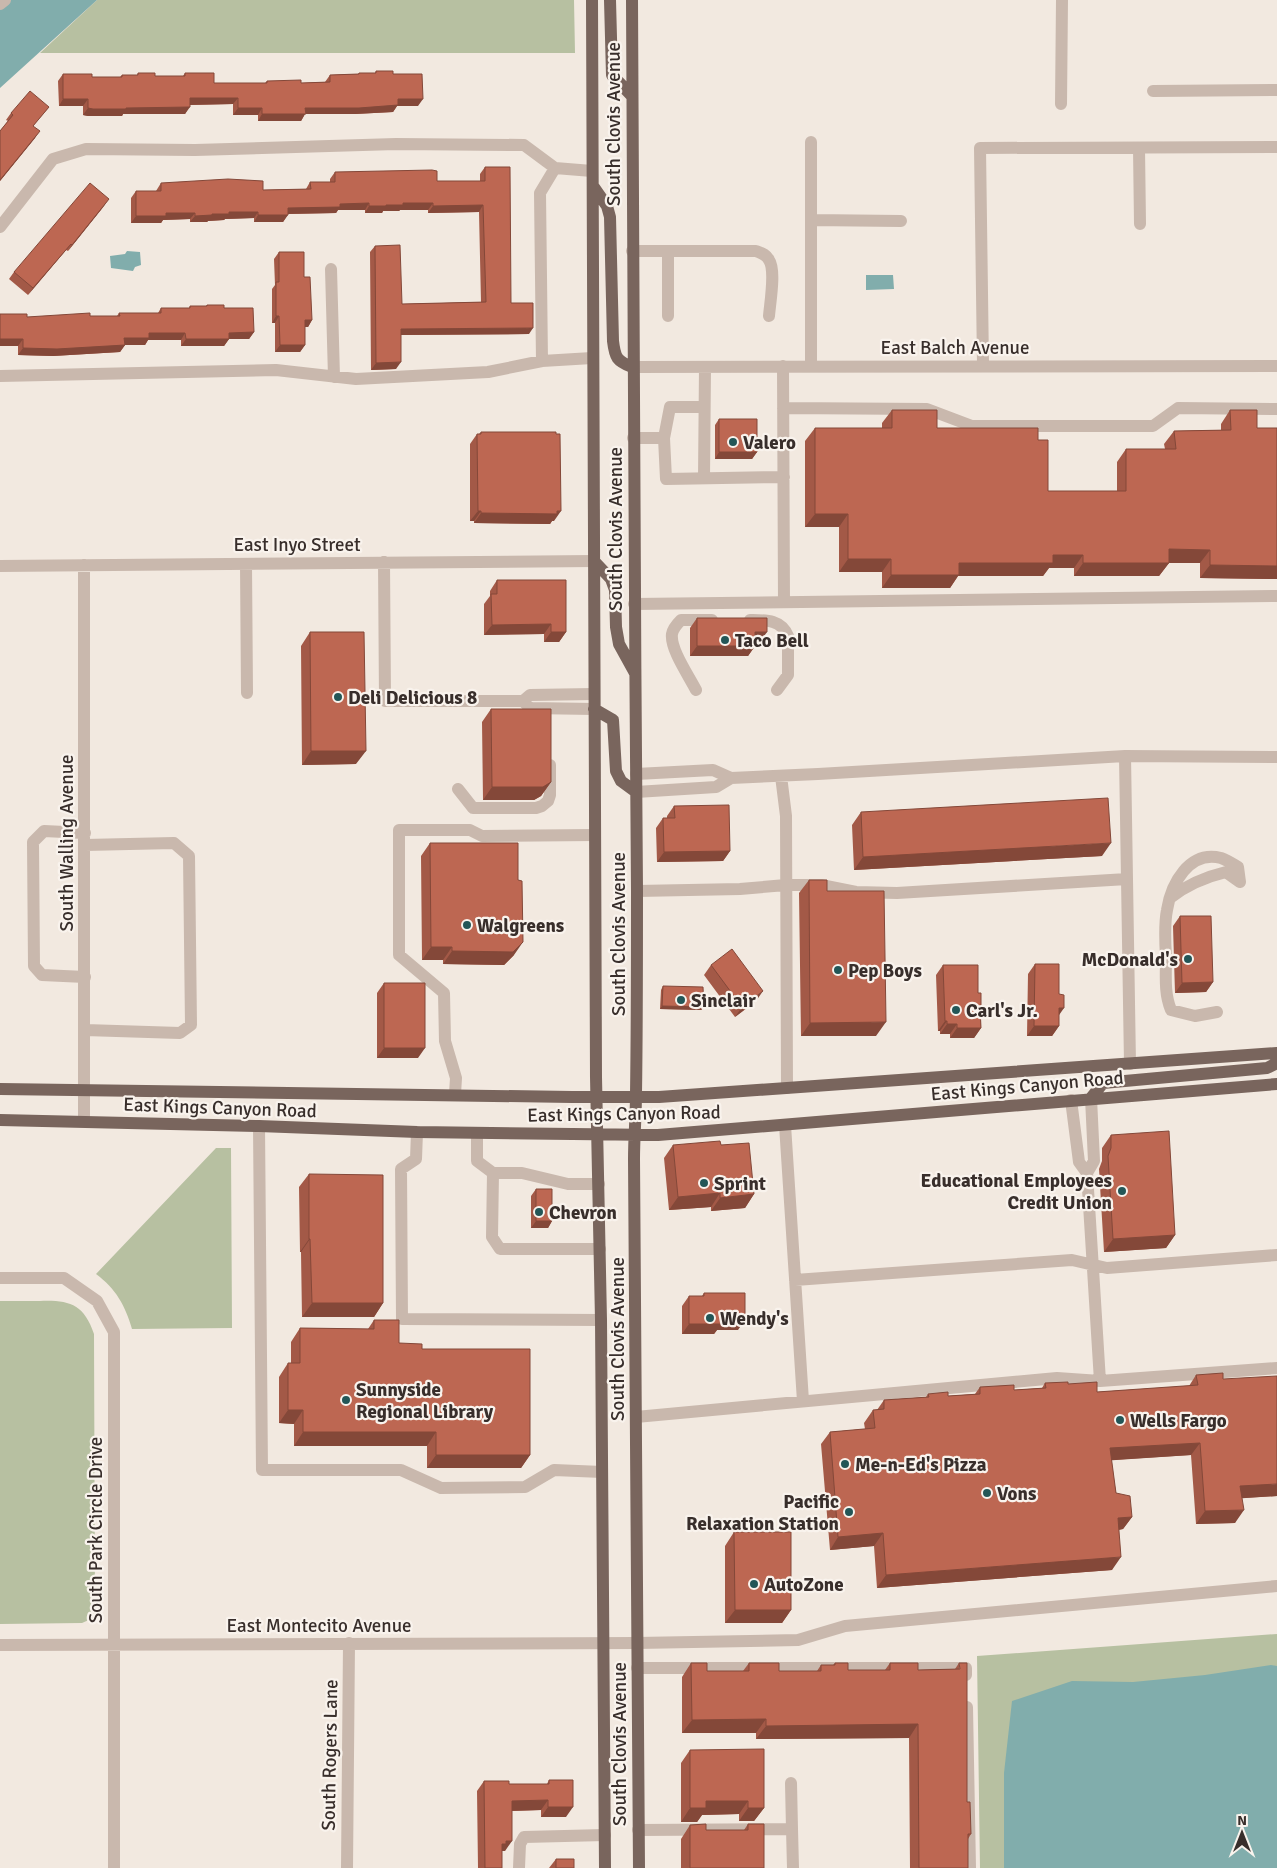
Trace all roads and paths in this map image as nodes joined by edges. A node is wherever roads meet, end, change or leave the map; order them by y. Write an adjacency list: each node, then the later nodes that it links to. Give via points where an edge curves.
1 (5, 0): 6 (street)
2 (592, 0): 15 (main road, South Clovis Avenue)
3 (610, 0): 9 (main road, via 612,75)
4 (632, 0): 9 (main road, South Clovis Avenue)
5 (1062, 0): 10 (street)
6 (0, 4)
7 (1277, 90): 8 (street)
8 (1153, 91)
9 (632, 96): 21 (main road, South Clovis Avenue)
10 (1061, 104)
11 (811, 142): 17 (street)
12 (1277, 147): 13 (street)
13 (1139, 148): 19 (street); 28 (street, via 980,148)
14 (555, 168): 15 (street); 20 (street, via 524,145 86,149 53,159); 27 (street, via 540,193)
15 (592, 171): 16 (main road, South Clovis Avenue)
16 (592, 186): 26 (main road, South Clovis Avenue); 32 (main road, via 607,206 610,217 615,354 621,362)
17 (812, 220): 18 (street); 30 (street)
18 (901, 221)
19 (1140, 224)
20 (0, 226)
21 (632, 250): 22 (street); 32 (main road, South Clovis Avenue)
22 (668, 250): 24 (street); 25 (street, via 756,251 763,254 772,267)
23 (331, 269): 35 (street)
24 (668, 316)
25 (769, 316)
26 (592, 358): 27 (street); 43 (main road, South Clovis Avenue)
27 (542, 361): 35 (street, via 488,372 356,379)
28 (984, 365): 30 (street, East Balch Avenue); 31 (street, East Balch Avenue)
29 (783, 366): 30 (street, East Balch Avenue); 33 (street, East Balch Avenue); 37 (street)
30 (812, 366)
31 (1277, 366)
32 (632, 367): 33 (street, East Balch Avenue); 39 (main road, South Clovis Avenue)
33 (705, 367): 36 (street)
34 (0, 376): 35 (street, via 276,370)
35 (334, 377)
36 (704, 407): 40 (street, via 670,407); 42 (street)
37 (783, 408): 38 (street, via 927,409 972,426 1153,426 1178,408); 41 (street)
38 (1277, 409)
39 (633, 438): 40 (street); 50 (main road, South Clovis Avenue)
40 (664, 438): 42 (street, via 666,479)
41 (784, 477): 42 (street); 49 (street)
42 (704, 478)
43 (594, 561): 44 (street, East Inyo Street); 53 (main road, via 612,579 619,644); 57 (main road, South Clovis Avenue)
44 (384, 562): 45 (street, East Inyo Street); 58 (street, via 385,701)
45 (246, 564): 46 (street, East Inyo Street); 56 (street)
46 (84, 565): 47 (street, East Inyo Street); 69 (street, South Walling Avenue)
47 (0, 566)
48 (1277, 596): 49 (street)
49 (784, 602): 50 (street)
50 (634, 604): 53 (main road, South Clovis Avenue)
51 (724, 620): 54 (street, via 681,620 672,633 675,649)
52 (742, 620): 55 (street, via 777,623 788,636 788,675)
53 (636, 675): 63 (main road, South Clovis Avenue)
54 (696, 690)
55 (777, 690)
56 (247, 693)
57 (594, 694): 58 (street, via 530,695); 59 (main road, South Clovis Avenue)
58 (523, 701): 59 (street, via 530,708 550,714)
59 (594, 709): 67 (main road, via 613,720 616,771 620,781); 68 (main road, South Clovis Avenue)
60 (1125, 756): 62 (street); 64 (street); 70 (street)
61 (550, 757): 66 (street, via 550,795 548,801 536,808 473,808)
62 (1277, 757)
63 (636, 774): 65 (street, via 713,770); 67 (main road, South Clovis Avenue)
64 (781, 776): 65 (street); 71 (street, via 786,816)
65 (731, 778): 67 (street, via 716,787)
66 (458, 789)
67 (636, 792): 72 (main road, South Clovis Avenue)
68 (595, 835): 84 (street, via 482,836 470,830 399,830 399,955 444,993 445,1041 456,1078); 85 (main road, South Clovis Avenue)
69 (84, 839): 74 (street, South Walling Avenue); 74 (street, via 44,831 33,842 34,966 42,975); 76 (street, via 174,843 189,856 191,1025 180,1033)
70 (1127, 879): 71 (street, via 897,893 856,892 821,885); 79 (street)
71 (786, 885): 72 (street); 81 (street)
72 (637, 892): 86 (main road, South Clovis Avenue)
73 (1170, 898): 73 (street, via 1177,881 1197,859 1222,858 1238,867 1240,882 1226,872 1202,878); 75 (street, via 1165,930 1166,998 1172,1010 1180,1013 1195,1016)
74 (85, 977): 76 (street, South Walling Avenue)
75 (1217, 1012)
76 (85, 1030): 83 (street, South Walling Avenue)
77 (1277, 1053): 79 (main road, East Kings Canyon Road)
78 (1277, 1063): 87 (main road, via 1267,1068 1103,1083)
79 (1130, 1064): 81 (main road, East Kings Canyon Road)
80 (1277, 1084): 87 (main road, East Kings Canyon Road)
81 (787, 1088): 86 (main road, East Kings Canyon Road)
82 (0, 1089): 83 (main road, East Kings Canyon Road)
83 (85, 1089): 84 (main road, East Kings Canyon Road); 90 (street, South Walling Avenue)
84 (455, 1094): 85 (main road, East Kings Canyon Road)
85 (597, 1097): 86 (main road, East Kings Canyon Road); 95 (main road, South Clovis Avenue)
86 (636, 1097): 96 (main road, South Clovis Avenue)
87 (1091, 1098): 88 (main road, East Kings Canyon Road); 98 (street, via 1094,1161)
88 (1071, 1100): 91 (main road, East Kings Canyon Road); 98 (street, via 1079,1162)
89 (0, 1120): 90 (main road, East Kings Canyon Road)
90 (84, 1121): 92 (main road, East Kings Canyon Road)
91 (785, 1125): 96 (main road, East Kings Canyon Road); 104 (street)
92 (259, 1126): 93 (main road, East Kings Canyon Road); 110 (street, via 262,1470 401,1470 441,1488 525,1487 554,1470)
93 (417, 1132): 94 (main road, East Kings Canyon Road); 105 (street, via 416,1159 401,1169 402,1319)
94 (478, 1134): 95 (main road, East Kings Canyon Road); 97 (street, via 477,1161)
95 (597, 1135): 96 (main road, East Kings Canyon Road); 99 (main road, South Clovis Avenue)
96 (635, 1135): 109 (main road, South Clovis Avenue)
97 (493, 1172): 99 (street, via 522,1173 568,1184); 100 (street, via 492,1237 500,1249)
98 (1087, 1173): 102 (street)
99 (599, 1184): 100 (main road, South Clovis Avenue)
100 (600, 1249): 105 (main road, South Clovis Avenue)
101 (1277, 1256): 102 (street, via 1107,1268)
102 (1093, 1264): 104 (street, via 1072,1260); 107 (street)
103 (0, 1278): 116 (street, South Park Circle Drive, via 64,1278 97,1301 114,1332)
104 (795, 1280): 108 (street)
105 (601, 1320): 110 (main road, South Clovis Avenue)
106 (1277, 1368): 107 (street)
107 (1100, 1381): 108 (street, via 1057,1378)
108 (803, 1401): 109 (street)
109 (636, 1417): 114 (main road, South Clovis Avenue)
110 (602, 1472): 113 (main road, South Clovis Avenue)
111 (1277, 1586): 114 (street, East Montecito Avenue, via 845,1626 798,1640)
112 (349, 1643): 113 (street, East Montecito Avenue); 116 (street, East Montecito Avenue); 123 (street, South Rogers Lane)
113 (603, 1643): 114 (street, East Montecito Avenue); 121 (main road, South Clovis Avenue)
114 (638, 1643): 117 (main road, South Clovis Avenue)
115 (0, 1645): 116 (street, East Montecito Avenue)
116 (114, 1645): 122 (street, South Park Circle Drive)
117 (638, 1668): 120 (main road, South Clovis Avenue); 128 (street, via 966,1668)
118 (791, 1784): 119 (street)
119 (792, 1829): 120 (street); 127 (street)
120 (638, 1830): 126 (main road, South Clovis Avenue)
121 (605, 1835): 124 (street, via 524,1837 520,1844); 125 (main road, South Clovis Avenue)
122 (114, 1868)
123 (346, 1868)
124 (519, 1868)
125 (605, 1868)
126 (639, 1868)
127 (793, 1868)
128 (970, 1868)

